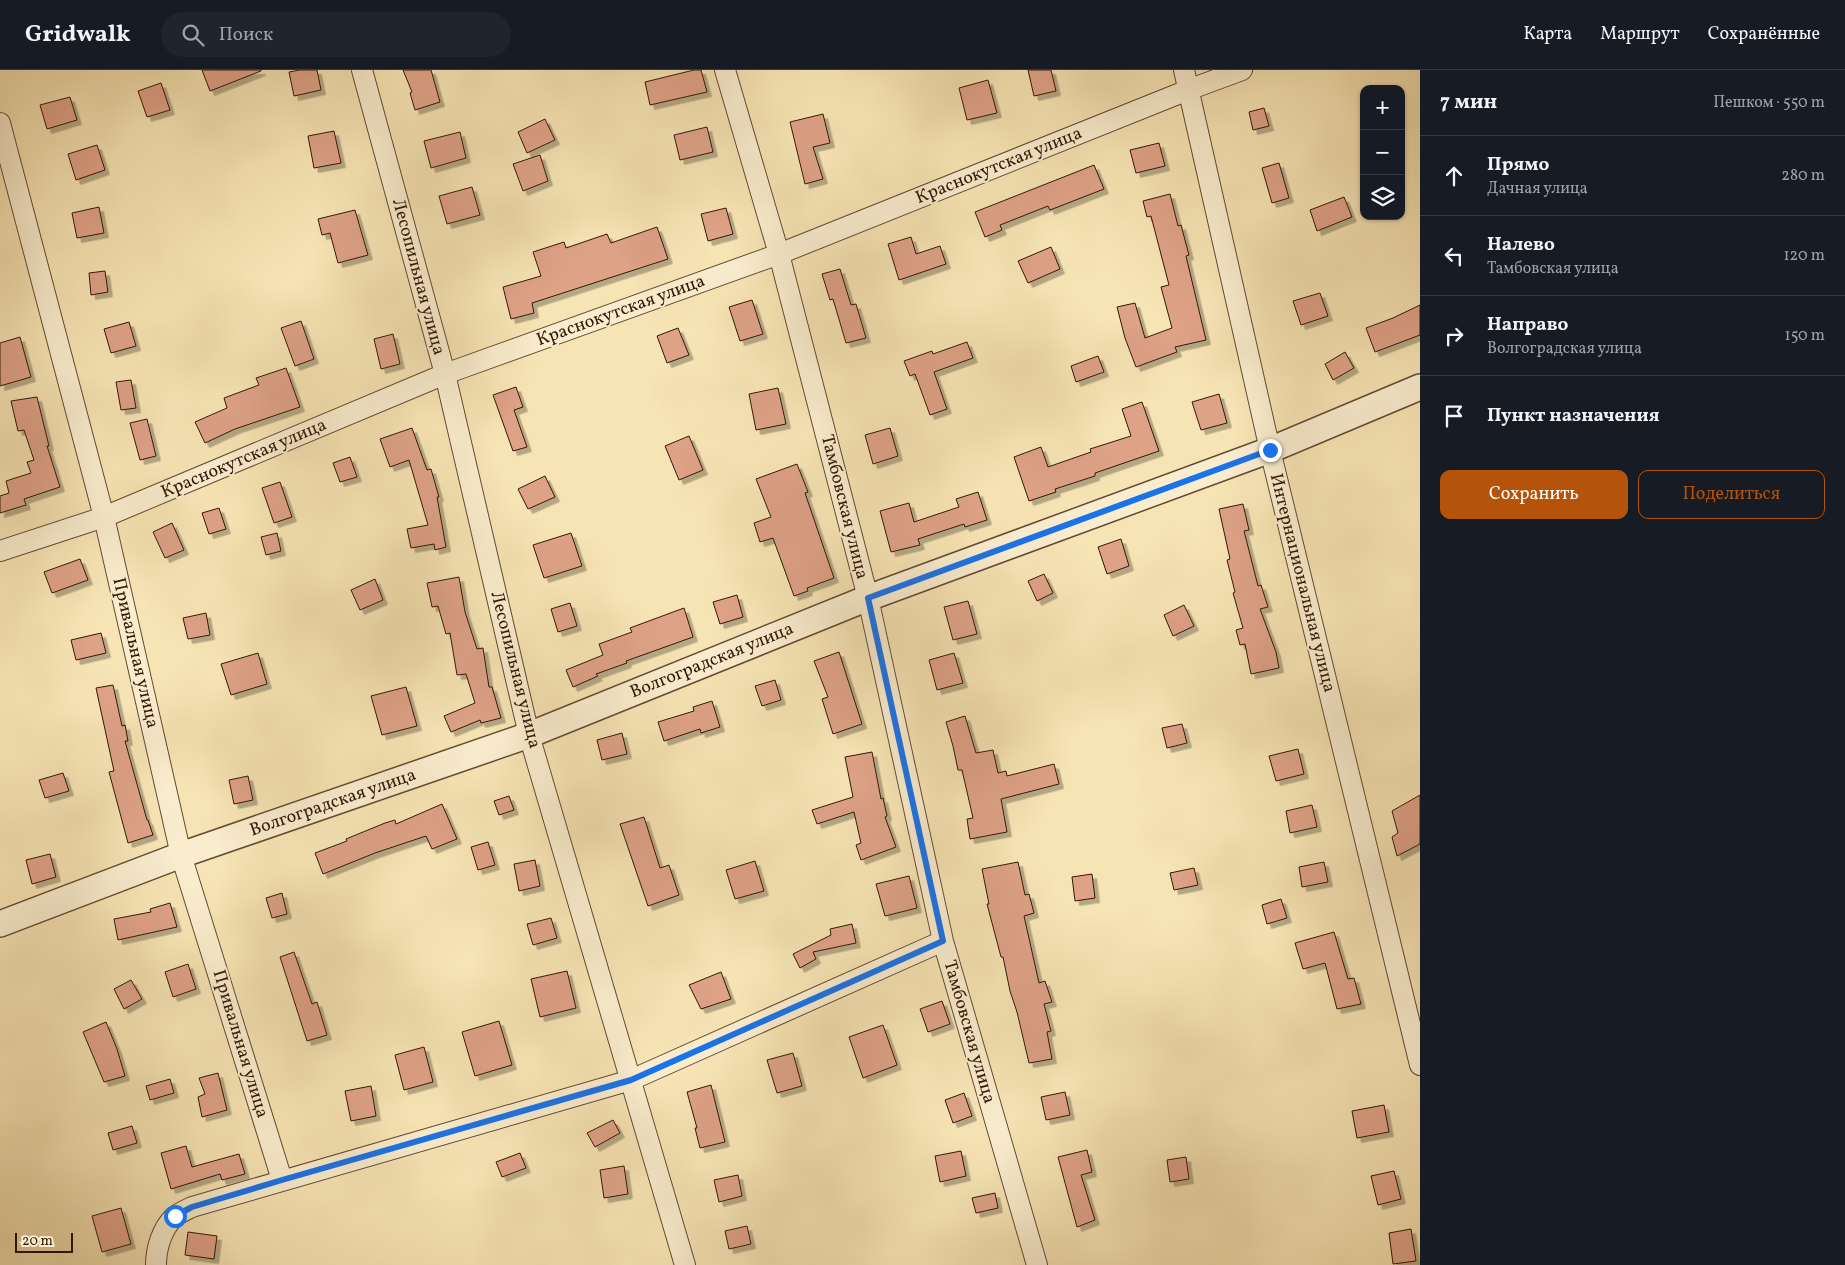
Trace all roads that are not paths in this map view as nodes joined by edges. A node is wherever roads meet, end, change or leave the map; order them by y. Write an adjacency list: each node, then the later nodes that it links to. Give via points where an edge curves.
1 (362, 70): 8 (street, Лесопильная улица)
2 (725, 70): 7 (street, Тамбовская улица)
3 (1184, 70): 5 (street, Интернациональная улица)
4 (1242, 70): 5 (street, Краснокутская улица)
5 (1188, 90): 7 (street, Краснокутская улица); 10 (street, Интернациональная улица)
6 (0, 123): 11 (street, Привальная улица)
7 (779, 254): 8 (street, Краснокутская улица); 13 (street, Тамбовская улица)
8 (445, 374): 11 (street, Краснокутская улица); 14 (street, Лесопильная улица)
9 (1420, 387): 10 (street, Волгоградская улица)
10 (1270, 450): 13 (street, Волгоградская улица); 18 (street, Интернациональная улица)
11 (104, 517): 12 (street, Краснокутская улица); 15 (street, Привальная улица)
12 (0, 551)
13 (868, 598): 14 (street, Волгоградская улица); 17 (street, Тамбовская улица)
14 (529, 735): 15 (street, Волгоградская улица); 19 (street, Лесопильная улица)
15 (181, 856): 16 (street, Волгоградская улица); 20 (street, Привальная улица)
16 (0, 924)
17 (943, 941): 19 (street); 23 (street, Тамбовская улица)
18 (1419, 1059)
19 (631, 1080): 20 (street); 22 (street, Лесопильная улица)
20 (282, 1180): 21 (street, via 192,1207 175,1216 164,1229)
21 (156, 1265)
22 (685, 1265)
23 (1037, 1265)

